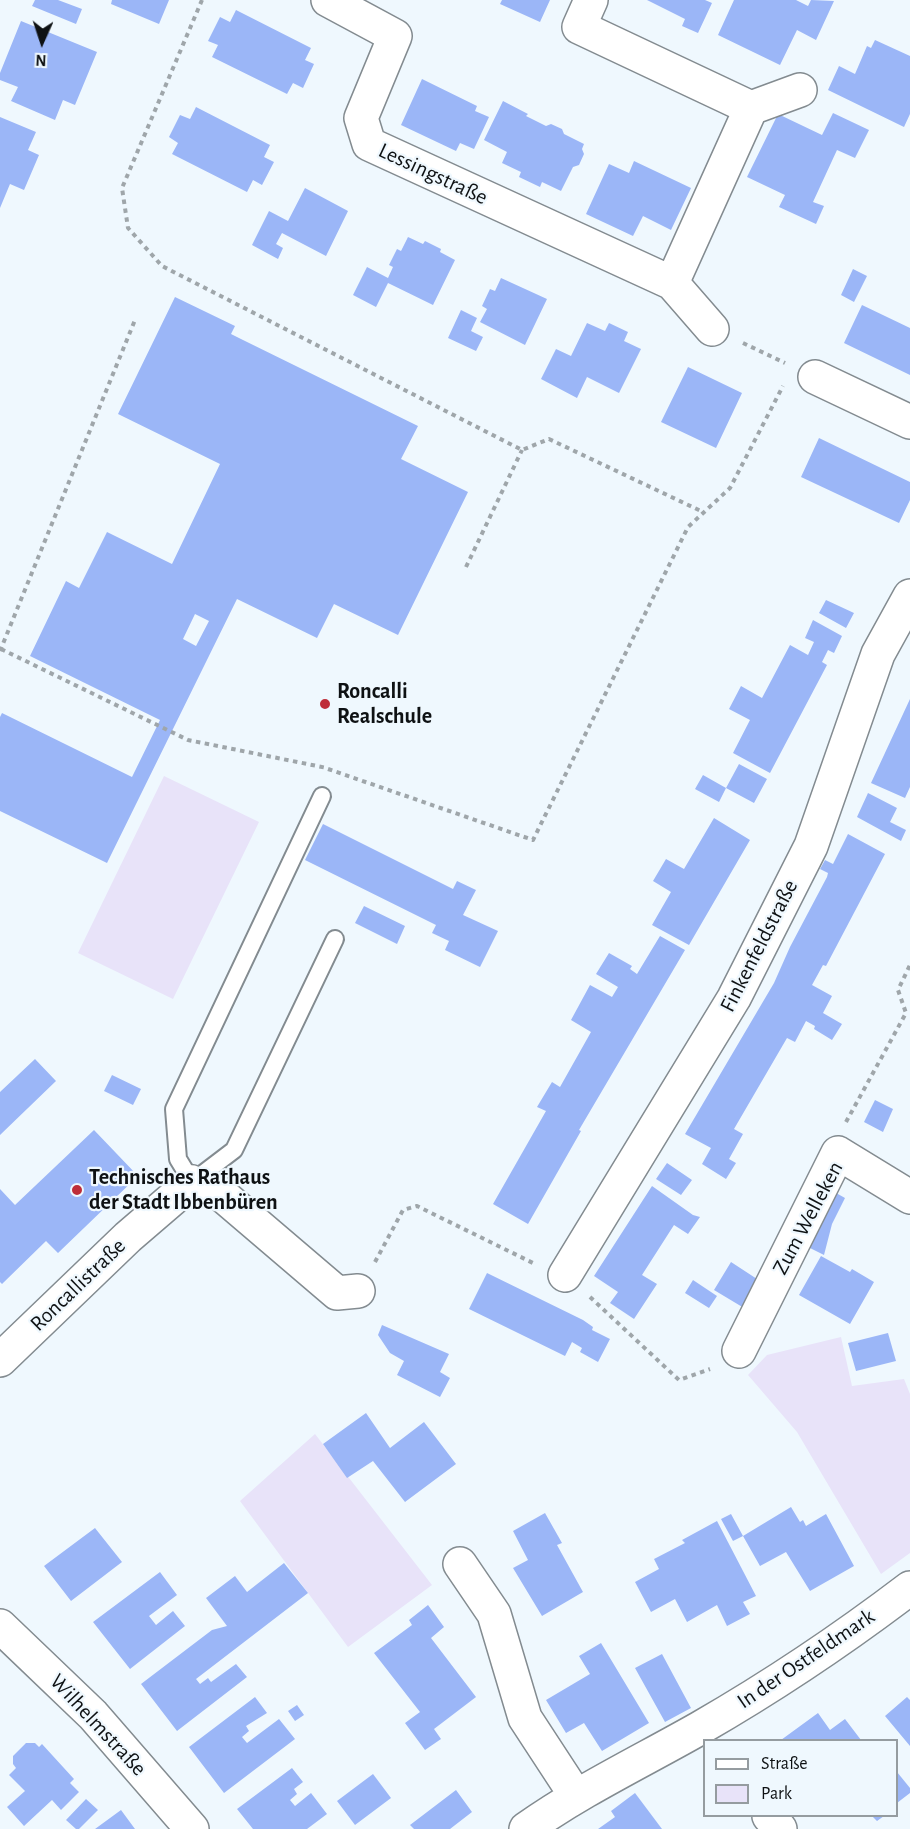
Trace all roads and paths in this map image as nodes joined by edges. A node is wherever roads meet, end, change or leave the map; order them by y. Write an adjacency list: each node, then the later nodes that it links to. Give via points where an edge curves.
1 (202, 0): 11 (path, via 122,188 128,228 162,266)
2 (328, 0): 6 (street, Lessingstraße, via 395,36 361,118 369,144)
3 (591, 0): 5 (street, via 579,27)
4 (800, 90): 5 (street)
5 (751, 108): 6 (street)
6 (672, 283): 8 (street, Lessingstraße)
7 (135, 320): 15 (path)
8 (712, 329): 9 (path)
9 (804, 372): 10 (street); 12 (path, via 730,488)
10 (910, 422)
11 (522, 450): 12 (path, via 549,439); 13 (path)
12 (703, 512): 16 (path, via 688,527 533,840)
13 (466, 567)
14 (910, 596): 23 (street, Finkenfeldstraße, via 878,654 811,846 734,998)
15 (0, 650): 16 (path, via 188,740)
16 (328, 768): 17 (path)
17 (322, 796): 21 (lane, via 174,1109 178,1159)
18 (335, 939): 21 (lane, via 234,1150)
19 (910, 965): 20 (path, via 898,990 906,1013 837,1137)
20 (838, 1153): 22 (street, Zum Welleken); 25 (street, Zum Welleken)
21 (192, 1182): 24 (street, via 221,1194 337,1293); 26 (street, Roncallistraße, via 128,1237)
22 (910, 1197)
23 (565, 1275)
24 (358, 1291)
25 (739, 1351)
26 (0, 1360)
27 (460, 1564): 31 (street, via 494,1614 525,1718)
28 (910, 1588): 30 (street, In der Ostfeldmark)
29 (0, 1626): 33 (street, Wilhelmstraße, via 93,1715)
30 (706, 1734): 31 (street, In der Ostfeldmark)
31 (576, 1796): 34 (street, In der Ostfeldmark)
32 (771, 1817): 35 (street)
33 (192, 1829)
34 (526, 1829)
35 (780, 1829)

